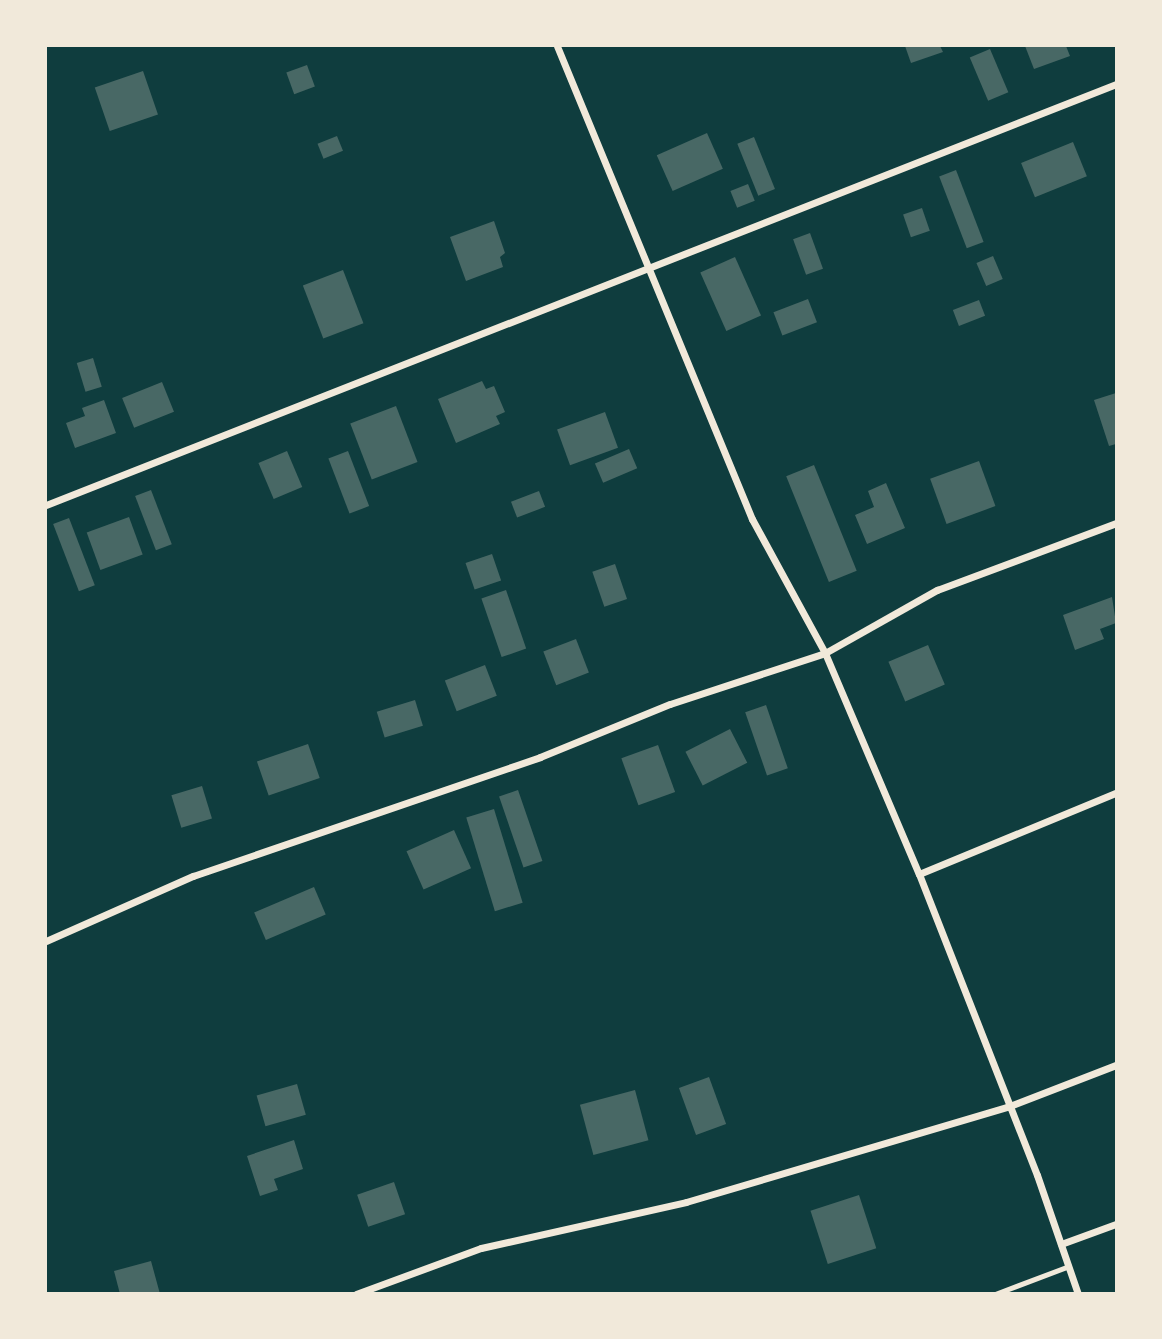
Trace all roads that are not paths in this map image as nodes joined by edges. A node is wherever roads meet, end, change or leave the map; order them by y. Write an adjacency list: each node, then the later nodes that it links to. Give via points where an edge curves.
1 (557, 46): 3 (street)
2 (1116, 84): 3 (street)
3 (645, 266): 4 (street); 6 (street, via 752,519)
4 (46, 505)
5 (1116, 523): 6 (street, via 937,590)
6 (825, 653): 8 (street); 9 (street, via 193,876)
7 (1116, 793): 8 (street)
8 (919, 874): 11 (street)
9 (46, 941)
10 (1116, 1065): 11 (street)
11 (1007, 1107): 13 (street); 15 (street, via 686,1202 481,1248)
12 (1116, 1224): 13 (street)
13 (1061, 1244): 14 (street)
14 (1069, 1266): 16 (lane); 17 (street)
15 (356, 1293)
16 (995, 1293)
17 (1078, 1293)

